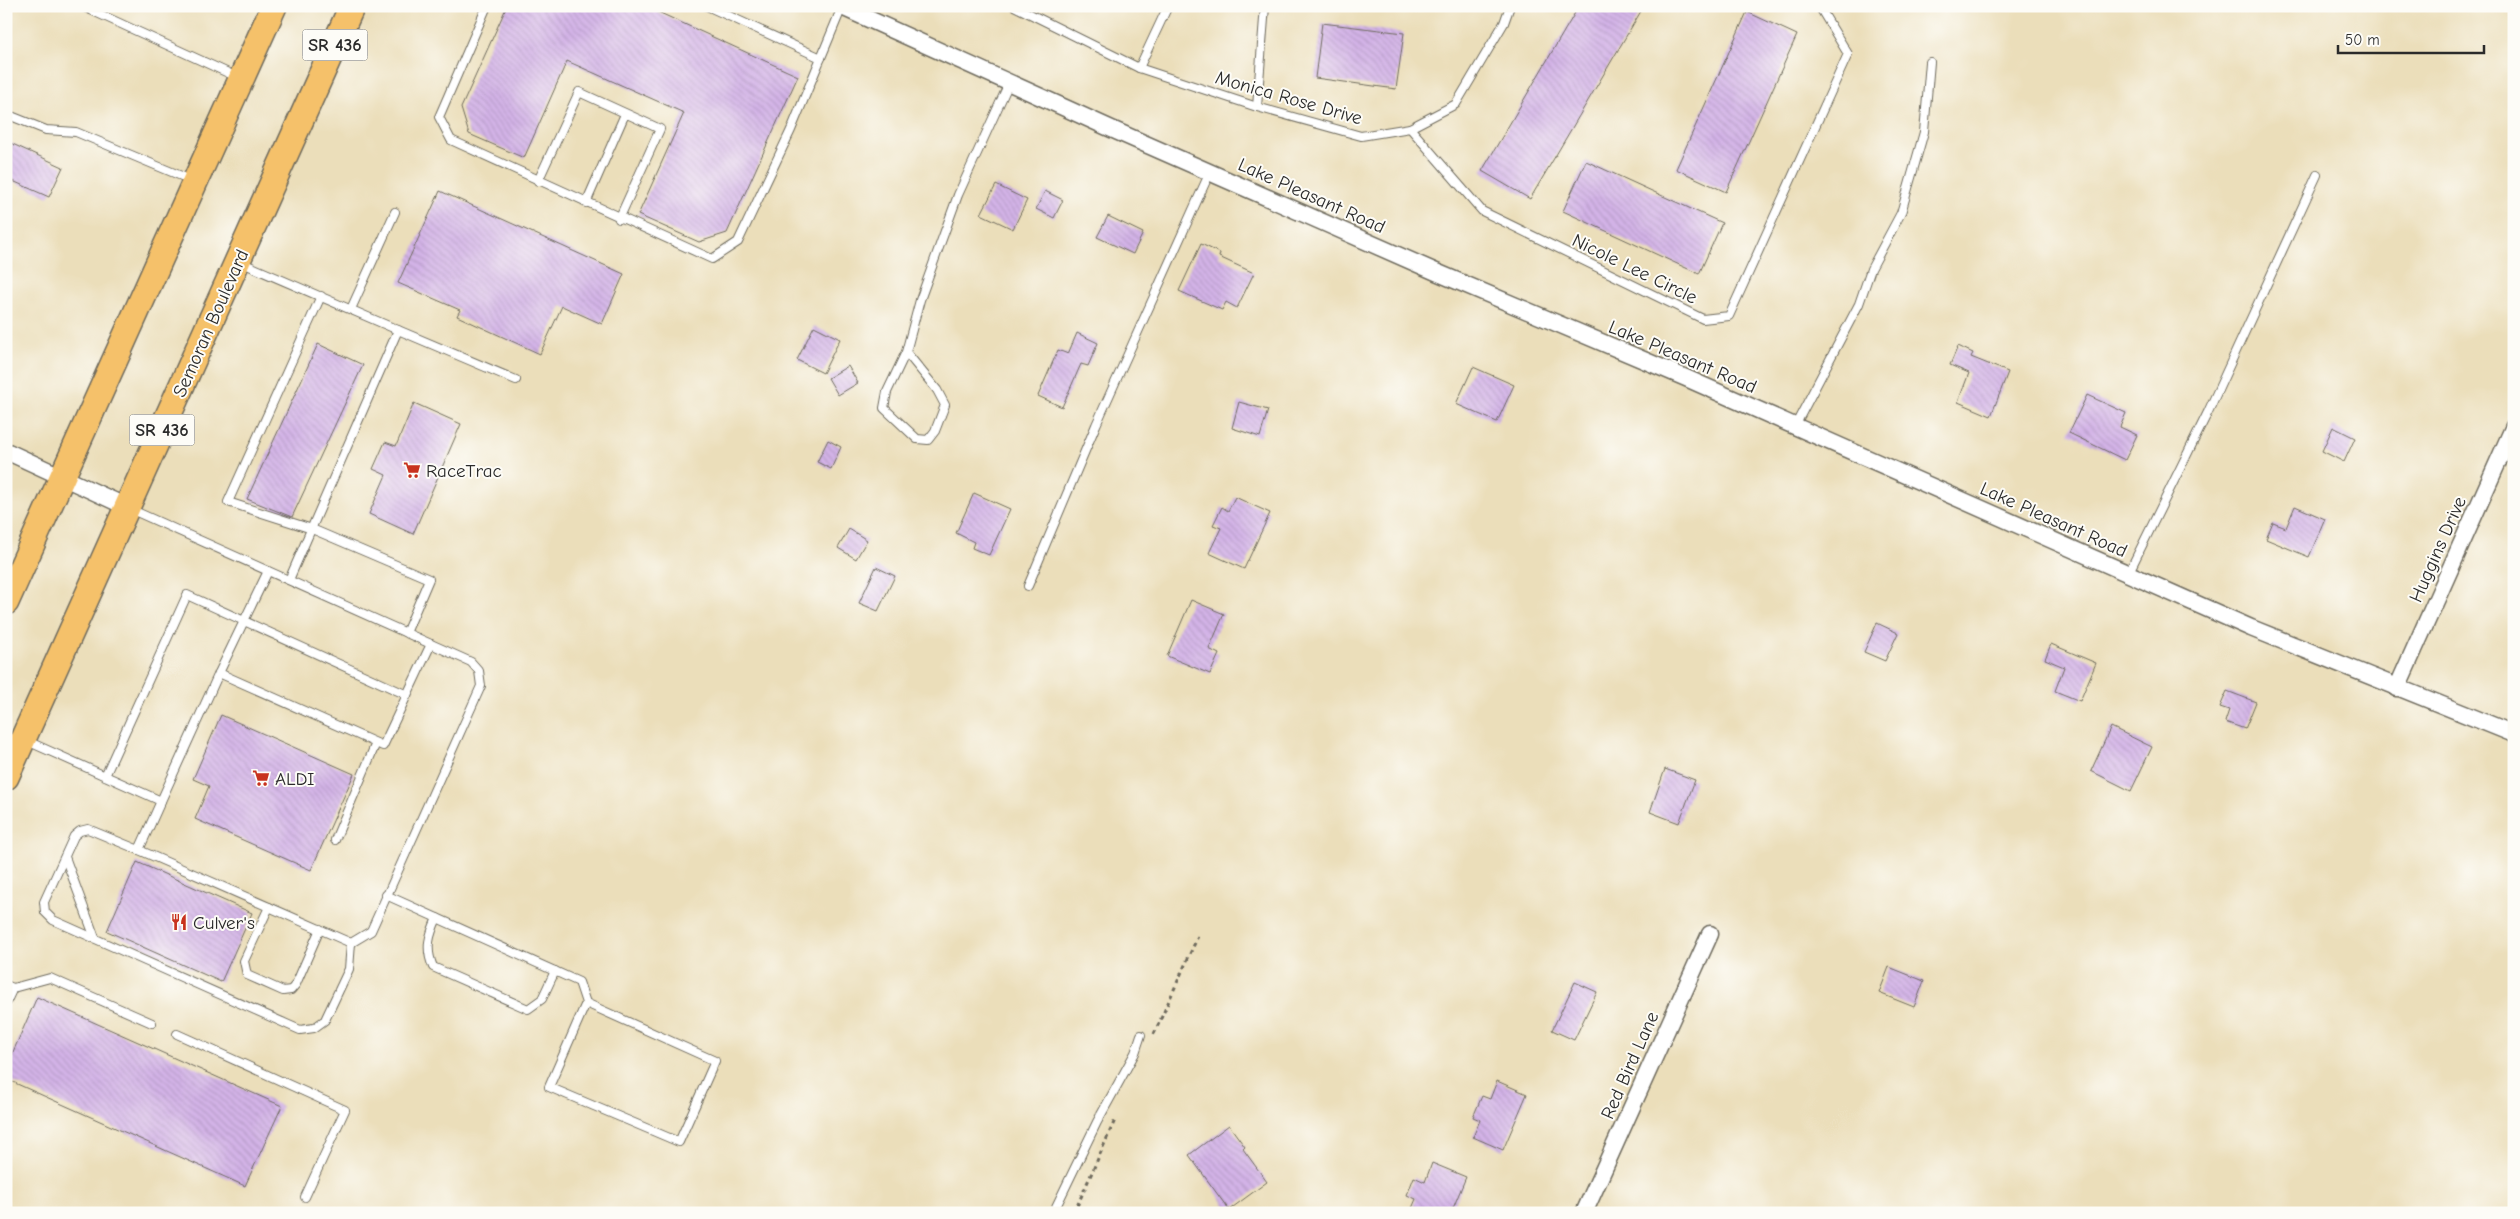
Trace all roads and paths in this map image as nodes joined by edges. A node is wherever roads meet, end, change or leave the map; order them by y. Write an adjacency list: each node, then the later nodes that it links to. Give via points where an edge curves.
1 (82, 6): 15 (lane)
2 (274, 6): 15 (main road)
3 (352, 6): 28 (main road, Semoran Boulevard / SR 436)
4 (487, 6): 23 (lane, via 439,117 451,140)
5 (707, 6): 12 (lane)
6 (841, 6): 12 (lane); 16 (street, Lake Pleasant Road)
7 (1014, 6): 14 (lane, Monica Rose Drive)
8 (1168, 6): 14 (lane)
9 (1265, 6): 17 (lane)
10 (1510, 6): 20 (lane, Monica Rose Drive, via 1504,23 1456,104)
11 (1819, 6): 20 (lane, Nicole Lee Circle, via 1848,54 1729,316 1703,319 1482,211)
12 (821, 58): 27 (lane, via 738,242 712,260)
13 (1930, 62): 34 (lane, via 1924,132 1902,213)
14 (1139, 68): 17 (lane, Monica Rose Drive)
15 (242, 79): 24 (main road)
16 (1009, 83): 21 (street, Lake Pleasant Road); 32 (lane, via 958,195 920,300)
17 (1257, 108): 20 (lane, Monica Rose Drive, via 1361,136)
18 (6, 114): 24 (lane, via 46,130 76,132)
19 (625, 114): 23 (lane, via 579,92); 25 (lane); 27 (lane, via 660,129)
20 (1410, 128)
21 (1210, 172): 34 (street, Lake Pleasant Road); 43 (lane)
22 (2317, 175): 41 (lane, via 2208,412)
23 (538, 181): 25 (lane)
24 (195, 182): 37 (main road)
25 (586, 203): 27 (lane)
26 (395, 212): 30 (lane)
27 (619, 218)
28 (238, 261): 29 (lane); 38 (main road, Semoran Boulevard / SR 436)
29 (320, 296): 30 (lane); 39 (lane, via 228,502)
30 (351, 309): 31 (lane)
31 (398, 330): 33 (lane); 39 (lane)
32 (906, 352): 32 (lane, via 887,392 884,408 917,439 928,440 945,405)
33 (516, 380)
34 (1796, 426): 41 (street, Lake Pleasant Road)
35 (2514, 426): 49 (street, Huggins Drive)
36 (6, 451): 37 (street)
37 (63, 477): 38 (street); 44 (main road)
38 (127, 507): 40 (lane); 52 (main road, Semoran Boulevard / SR 436)
39 (312, 529): 42 (lane); 46 (lane, via 429,579)
40 (268, 571): 42 (lane); 45 (lane)
41 (2128, 574): 49 (street, Lake Pleasant Road)
42 (289, 580): 46 (lane)
43 (1028, 586)
44 (6, 602)
45 (244, 621): 48 (lane); 50 (lane); 54 (lane, via 187,595)
46 (406, 633): 47 (lane)
47 (431, 644): 50 (lane); 60 (lane, via 471,662 479,671 481,686)
48 (219, 673): 53 (lane); 56 (lane)
49 (2397, 688): 51 (street, Lake Pleasant Road)
50 (407, 694): 53 (lane, via 383,746)
51 (2514, 734)
52 (23, 739): 54 (lane); 55 (main road, Semoran Boulevard / SR 436)
53 (376, 743): 57 (lane)
54 (105, 776): 56 (lane)
55 (6, 777)
56 (161, 801): 58 (lane)
57 (335, 840)
58 (139, 850): 59 (lane, via 88,829 74,836); 61 (lane)
59 (64, 857): 65 (lane); 65 (lane, via 44,902 45,912 53,920)
60 (386, 895): 62 (lane); 66 (lane, via 370,930)
61 (269, 907): 63 (lane); 63 (lane, via 244,961 244,969 247,975 284,991 291,990 296,984)
62 (437, 918): 67 (lane); 67 (lane, via 428,940 427,954 433,967 528,1009 542,999)
63 (320, 929): 66 (lane)
64 (1710, 934): 76 (street, Red Bird Lane)
65 (95, 938): 66 (lane, via 300,1030 314,1028 326,1020 349,969)
66 (351, 943)
67 (555, 971): 70 (lane, via 579,982)
68 (10, 986): 69 (lane); 71 (lane, via 50,978)
69 (6, 1003)
70 (586, 1003): 70 (lane, via 714,1061 679,1142 549,1087)
71 (152, 1023)
72 (177, 1034): 74 (lane, via 345,1110)
73 (1141, 1035): 75 (lane)
74 (305, 1197)
75 (1053, 1213)
76 (1584, 1213)

